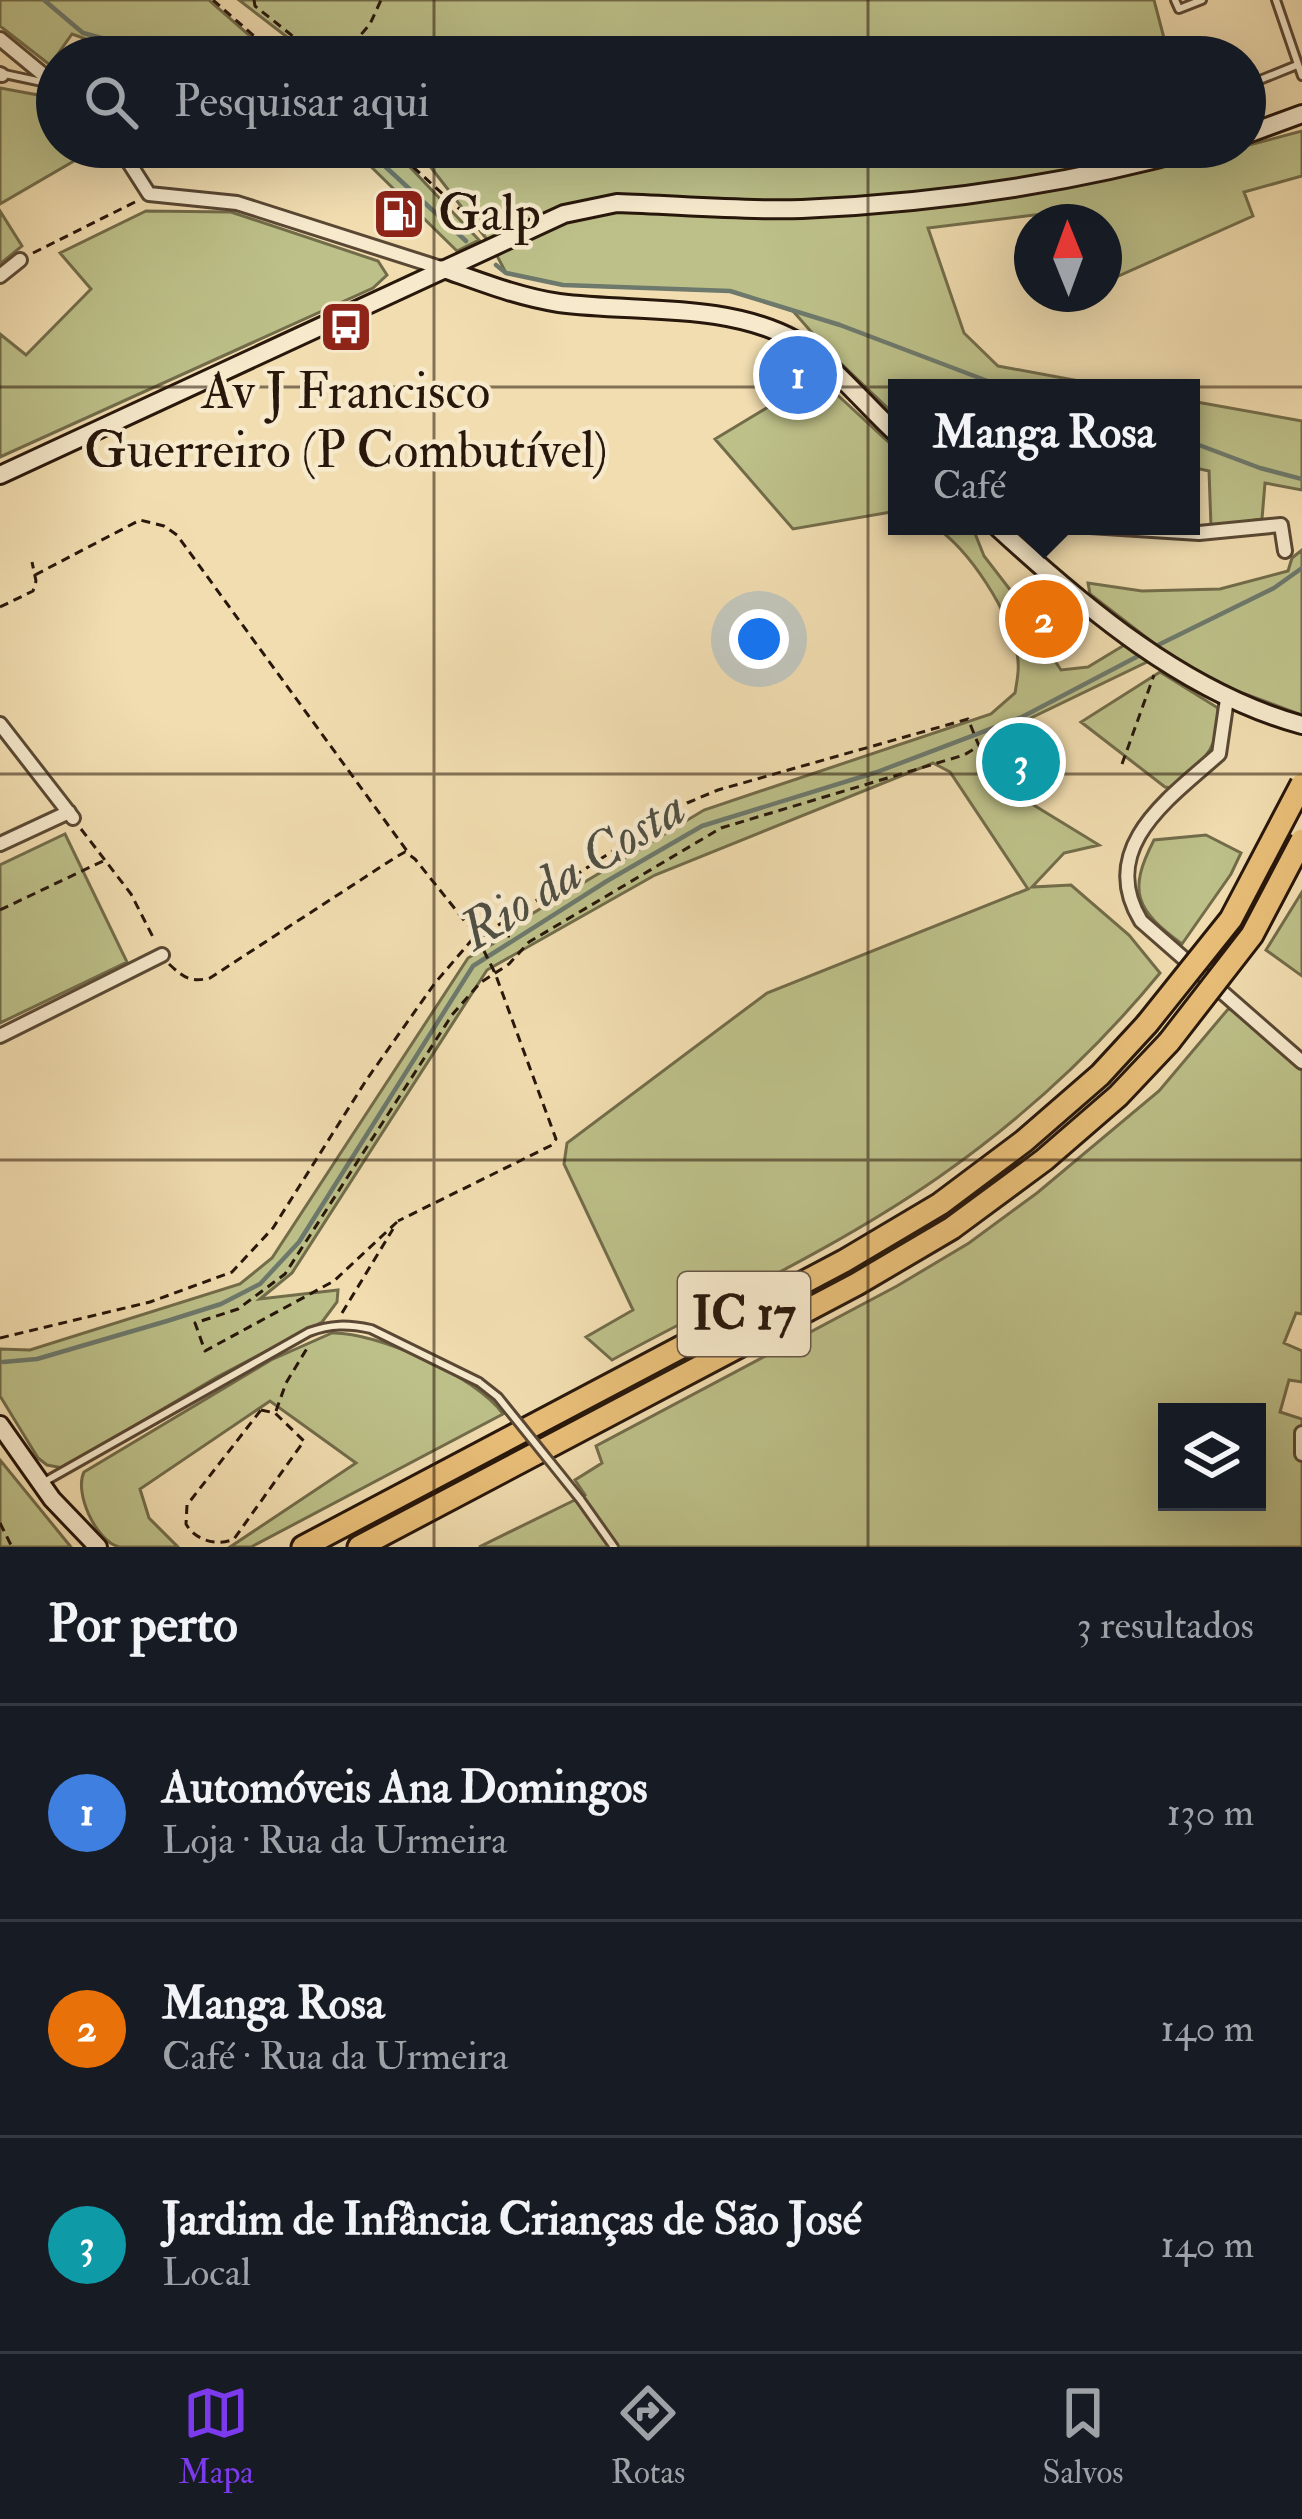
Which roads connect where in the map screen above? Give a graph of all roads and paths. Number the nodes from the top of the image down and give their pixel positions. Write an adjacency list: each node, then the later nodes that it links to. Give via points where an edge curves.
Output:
1 (213, 0): 7 (path)
2 (254, 0): 8 (path)
3 (381, 0): 9 (path)
4 (1175, 0): 5 (lane, via 1178,9)
5 (1202, 0)
6 (1276, 0): 11 (lane)
7 (254, 36)
8 (293, 36)
9 (360, 36)
10 (0, 39): 12 (street)
11 (1297, 64): 14 (lane); 15 (lane)
12 (36, 69)
13 (1, 74): 16 (lane)
14 (1302, 76)
15 (1266, 77)
16 (36, 82)
17 (1302, 114): 18 (main road)
18 (1266, 127)
19 (132, 168): 22 (street)
20 (414, 168): 23 (path)
21 (1127, 168): 23 (main road, via 1006,192 801,209 617,202)
22 (149, 194): 24 (path); 25 (street, via 237,202)
23 (497, 244): 25 (main road)
24 (20, 260): 26 (street)
25 (444, 269): 27 (main road, via 524,296 764,327 814,353); 28 (main road)
26 (0, 276)
27 (888, 425)
28 (0, 476)
29 (1200, 532): 31 (street, via 1281,526)
30 (1007, 535): 36 (main road, via 1135,640)
31 (1285, 551)
32 (32, 562): 33 (path)
33 (35, 575): 34 (path, via 33,591); 44 (path, via 140,520 177,535)
34 (0, 607)
35 (1154, 677): 39 (path)
36 (1227, 699): 38 (main road); 53 (street, via 1219,754 1157,807 1132,849 1131,905)
37 (0, 724): 41 (street)
38 (1302, 725)
39 (1122, 764)
40 (1302, 784): 66 (highway, IC 17, bridge, via 1231,919 1100,1075 1024,1141 844,1261)
41 (71, 815): 43 (street); 45 (path)
42 (1302, 841): 67 (highway, IC 17, bridge, via 1252,935 1169,1042 1103,1109 952,1228)
43 (0, 844)
44 (407, 852): 48 (path); 50 (path, via 210,978 184,978)
45 (105, 860): 46 (path); 50 (path)
46 (0, 910)
47 (493, 934): 48 (path); 49 (path); 51 (path, via 687,803 968,719 979,746 964,755 722,828 529,942)
48 (476, 935): 51 (path); 57 (path, via 367,1079 273,1228 232,1272 150,1302)
49 (510, 936)
50 (162, 955): 52 (street)
51 (494, 972): 54 (path, via 556,1139); 54 (path, via 452,1015 285,1274 238,1309 195,1323 205,1351 334,1281)
52 (0, 1036)
53 (1302, 1062)
54 (397, 1222): 55 (path)
55 (338, 1324): 56 (lane); 68 (lane, bridge, via 371,1329 498,1397)
56 (309, 1332): 58 (path); 62 (lane)
57 (0, 1338)
58 (275, 1413): 58 (path, via 304,1441 234,1539 197,1536 186,1524 187,1505 255,1414)
59 (0, 1425): 62 (main road)
60 (1302, 1433): 61 (street)
61 (1302, 1454)
62 (40, 1484): 65 (main road)
63 (0, 1523): 64 (path)
64 (12, 1547)
65 (98, 1547)
66 (302, 1547)
67 (359, 1547)
68 (614, 1547)

